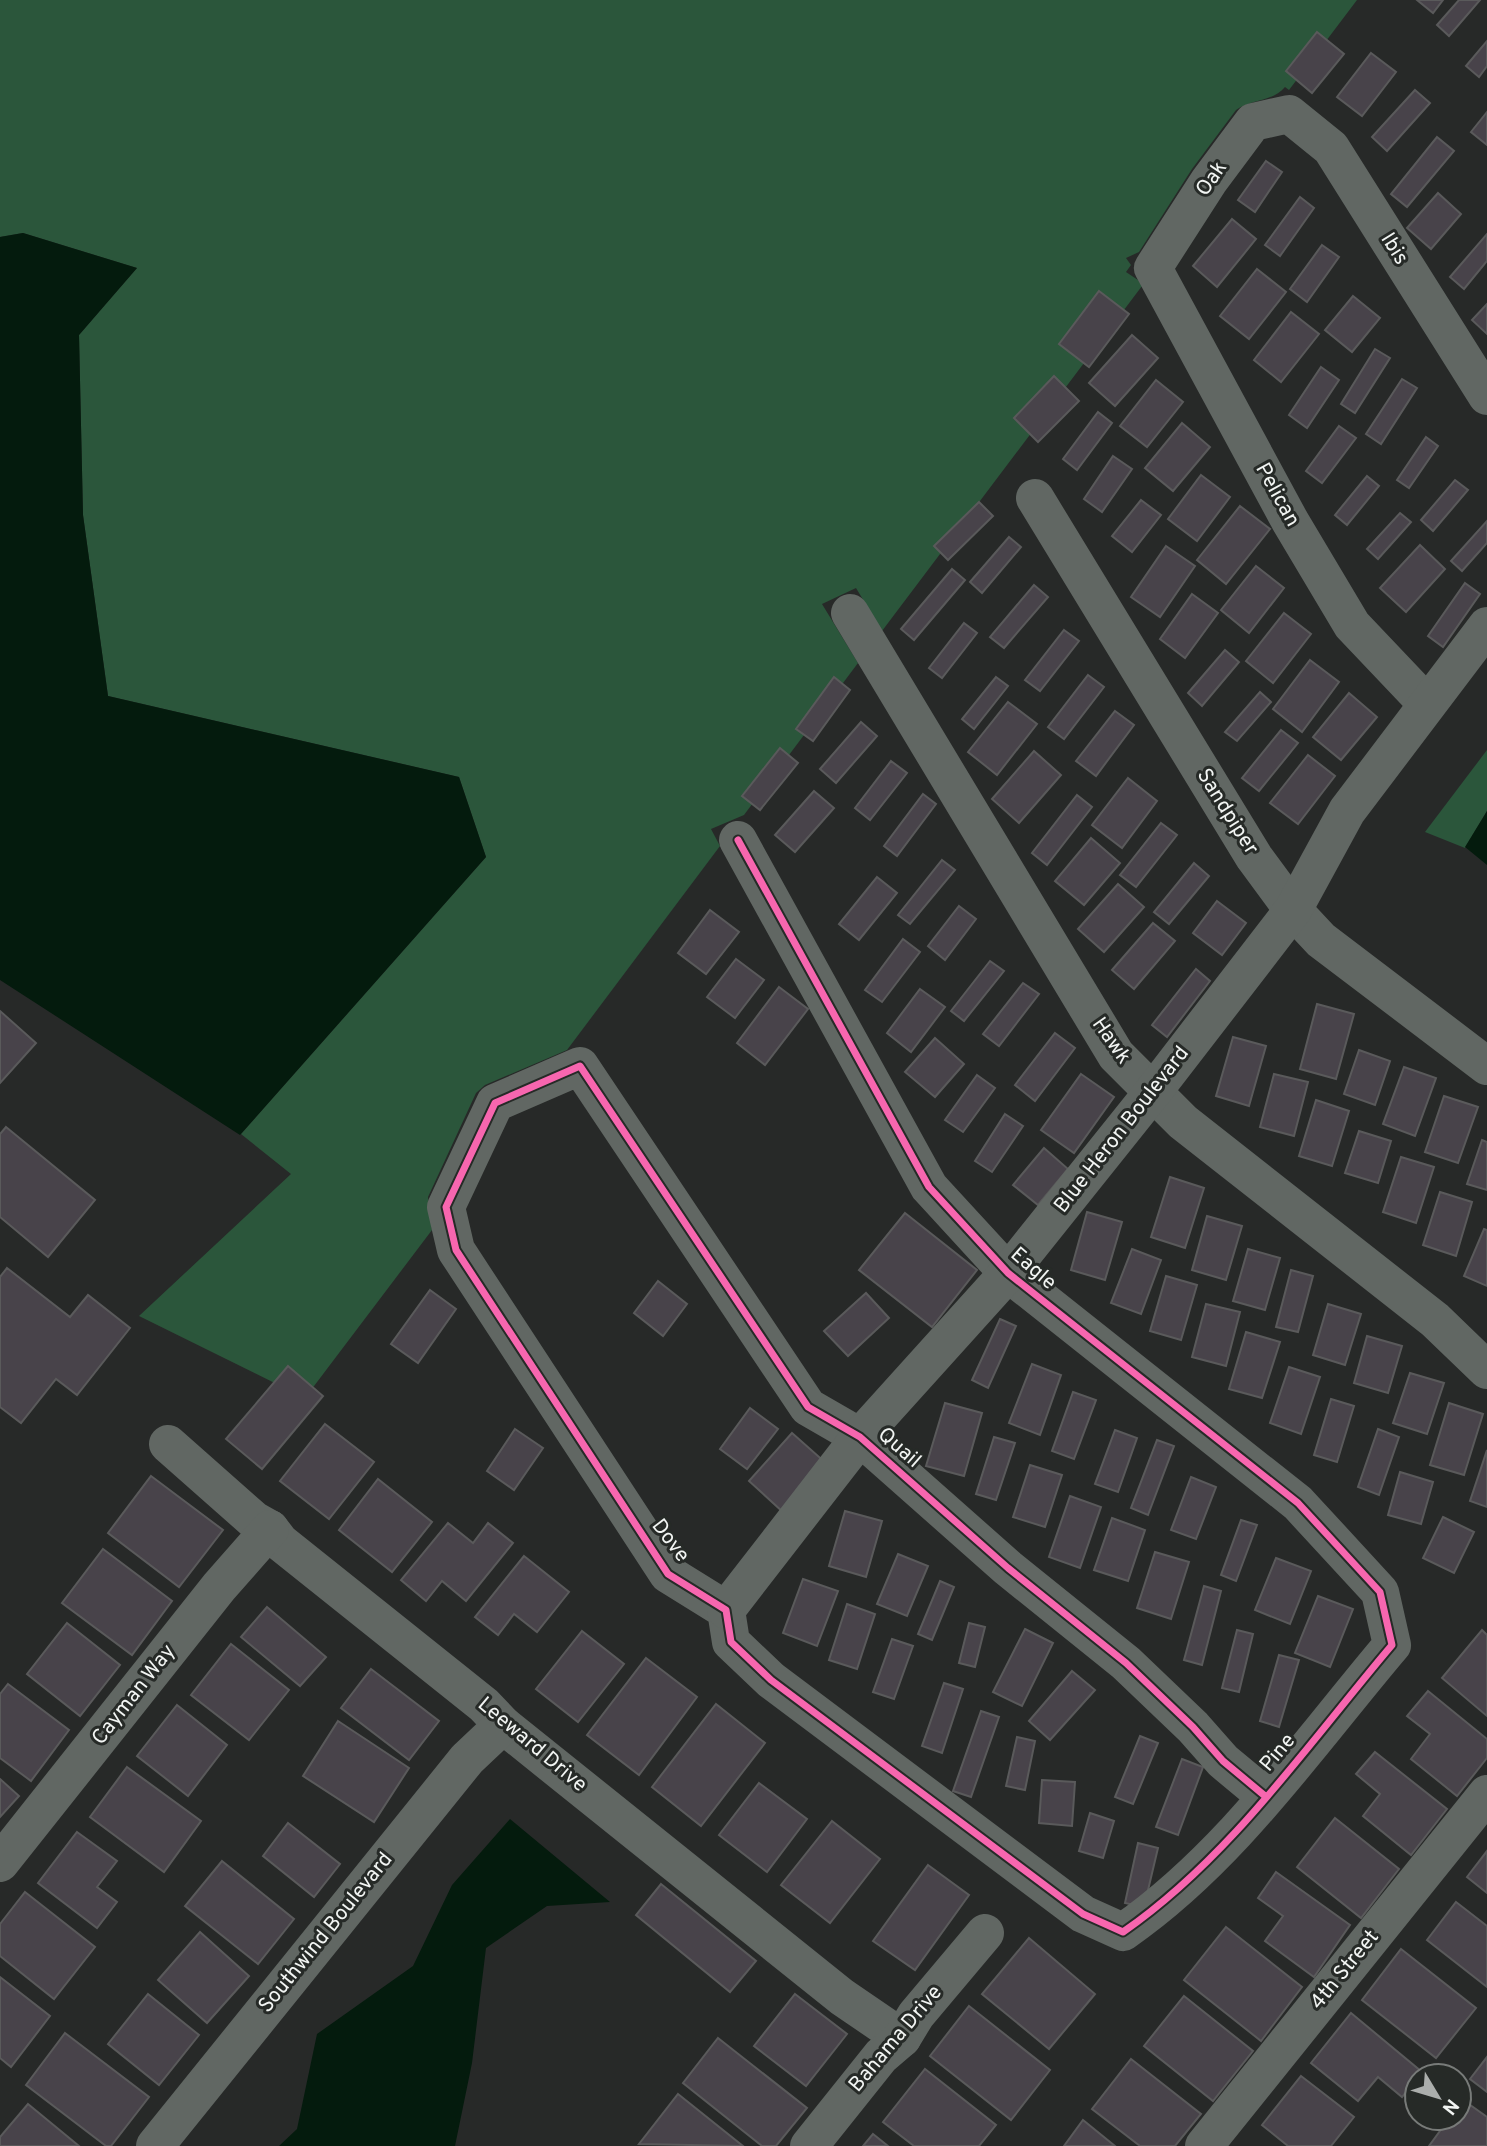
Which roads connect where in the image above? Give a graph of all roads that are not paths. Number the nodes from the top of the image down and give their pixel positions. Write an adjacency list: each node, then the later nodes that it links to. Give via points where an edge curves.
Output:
1 (1289, 114): 2 (street, Oak, via 1253,122); 3 (street, Ibis, via 1331,148)
2 (1153, 268): 7 (street, Pelican, via 1290,521 1352,625)
3 (1487, 396)
4 (1035, 498): 9 (street, Sandpiper, via 1254,856)
5 (850, 613): 12 (street, Hawk, via 1116,1055)
6 (1487, 626): 7 (street, Blue Heron Boulevard)
7 (1427, 704): 9 (street, Blue Heron Boulevard, via 1347,811)
8 (738, 840): 13 (street, Eagle, via 929,1187)
9 (1293, 910): 11 (street, Sandpiper, via 1321,940); 12 (street, Blue Heron Boulevard)
10 (580, 1066): 15 (street, Quail, via 808,1407); 18 (street, Dove, via 495,1103 446,1207 456,1250 668,1574)
11 (1487, 1066)
12 (1153, 1093): 13 (street, Blue Heron Boulevard); 14 (street, Hawk, via 1183,1122 1435,1320)
13 (1008, 1273): 15 (street, Blue Heron Boulevard); 19 (street, Eagle, via 1298,1503 1380,1591)
14 (1487, 1370)
15 (860, 1437): 18 (street, Blue Heron Boulevard); 22 (street, Quail, via 1008,1568 1126,1663 1223,1761)
16 (168, 1444): 17 (street, Leeward Drive)
17 (270, 1529): 20 (street, Leeward Drive, via 280,1542); 23 (street, Cayman Way)
18 (726, 1610): 22 (street, Pine, via 731,1642 771,1680 1083,1914 1123,1932 1186,1884)
19 (1392, 1645): 22 (street, Pine)
20 (503, 1725): 25 (street, Leeward Drive, via 842,1997); 26 (street, Southwind Boulevard, via 467,1759)
21 (1487, 1794): 28 (street, 4th Street)
22 (1265, 1796)
23 (0, 1863)
24 (985, 1933): 25 (street, Bahama Drive)
25 (902, 2038): 27 (street, Bahama Drive, via 881,2056)
26 (155, 2146)
27 (809, 2146)
28 (1204, 2146)

